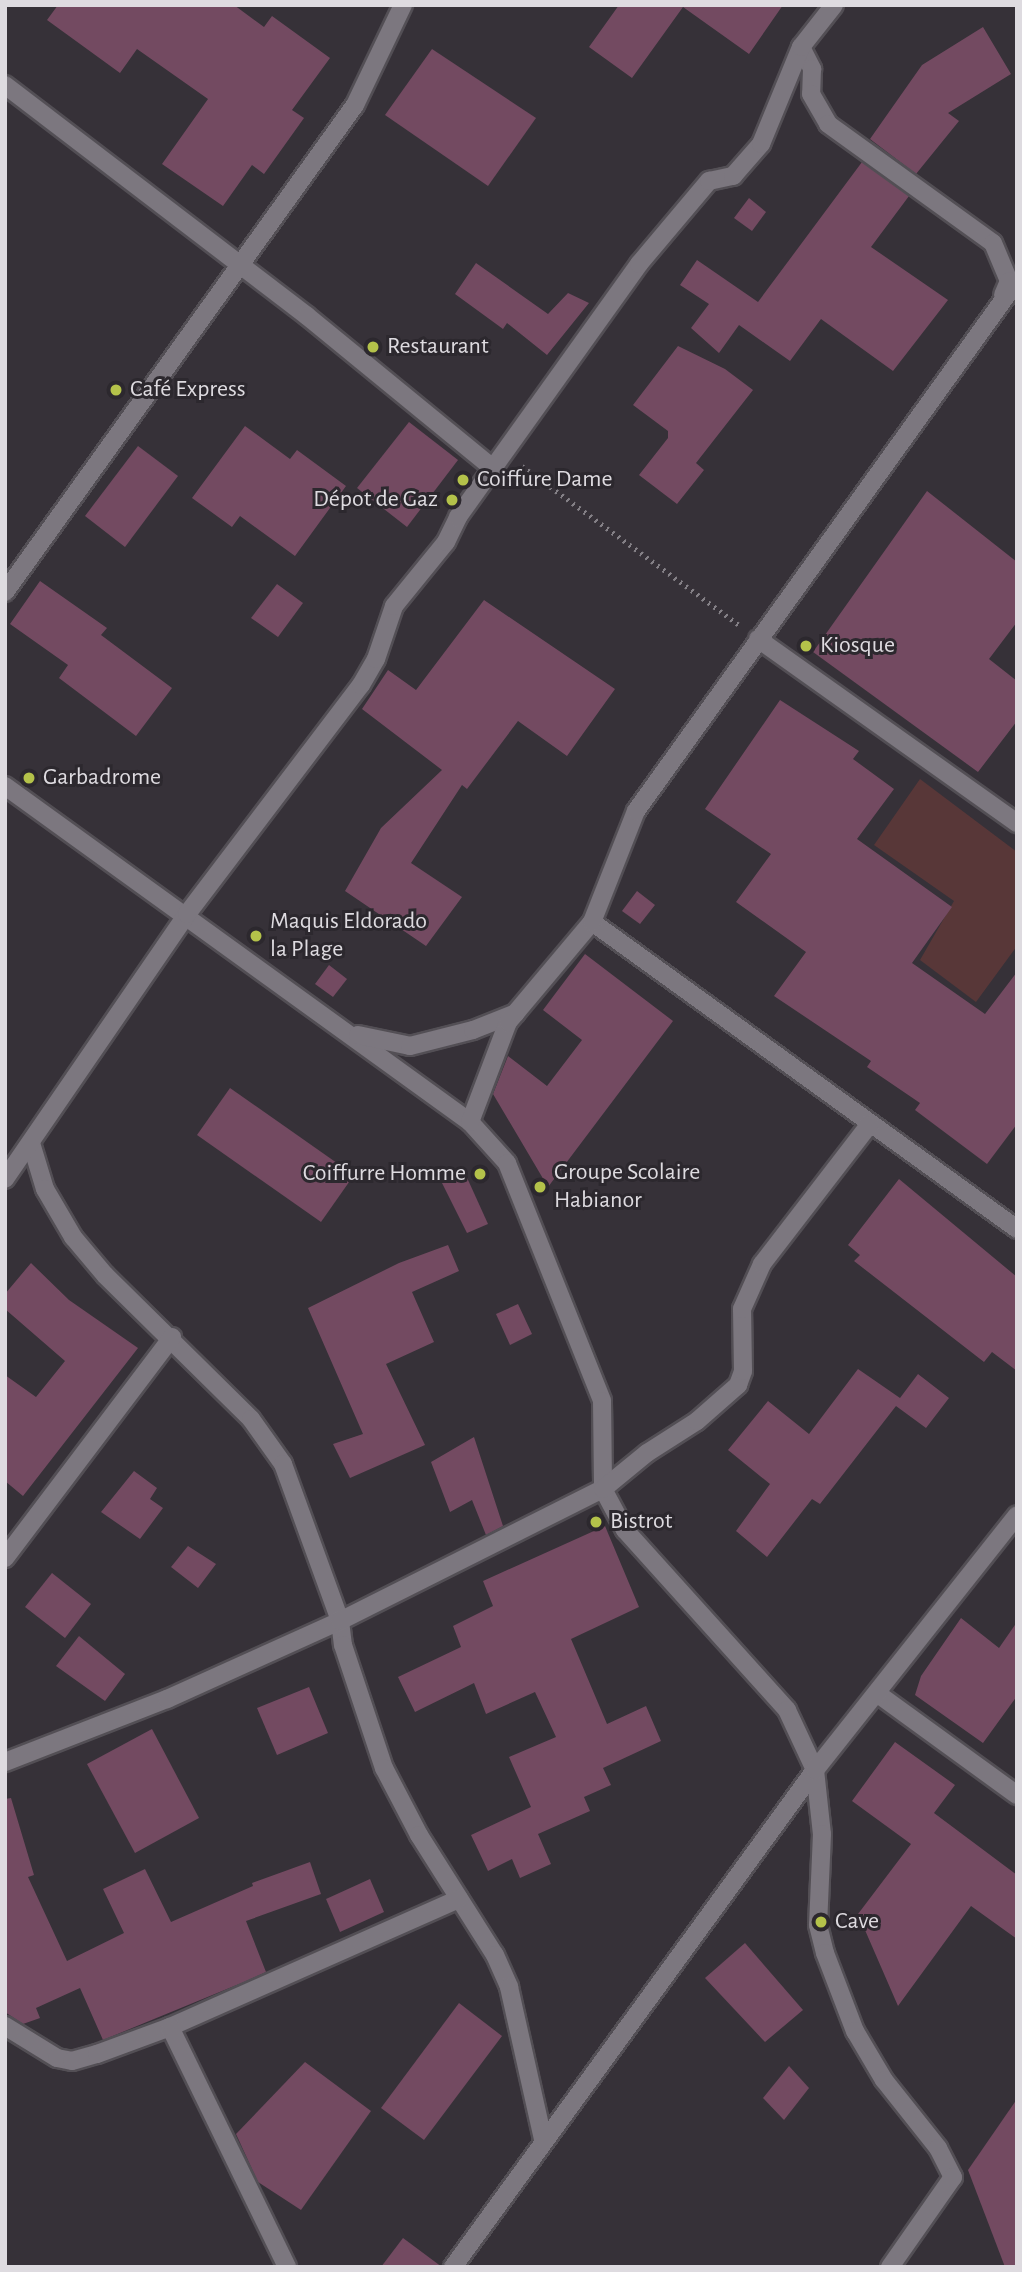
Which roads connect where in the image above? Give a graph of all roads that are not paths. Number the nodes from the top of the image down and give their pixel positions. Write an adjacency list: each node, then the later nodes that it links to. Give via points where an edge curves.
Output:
1 (403, 5): 5 (street, via 355,105)
2 (834, 5): 3 (street)
3 (801, 47): 7 (street, via 812,69 811,94 828,124 993,243 1009,281); 8 (street, via 761,144 733,176 709,181 639,264)
4 (5, 85): 5 (street)
5 (242, 265): 8 (street); 9 (street)
6 (1017, 281): 7 (street)
7 (999, 305): 10 (street)
8 (494, 469): 13 (street, via 446,542 394,606 376,659 360,685)
9 (5, 592)
10 (758, 639): 12 (street); 14 (street, via 725,693 636,811)
11 (5, 786): 13 (street)
12 (1017, 823)
13 (187, 914): 16 (street); 19 (street)
14 (592, 922): 15 (street); 18 (street)
15 (516, 1013): 16 (street, via 410,1046); 17 (street, via 493,1054)
16 (351, 1034): 17 (street)
17 (470, 1122): 23 (street, via 507,1163 602,1401)
18 (869, 1125): 21 (street); 23 (street, via 762,1264 750,1287 742,1309 743,1371 738,1385)
19 (31, 1143): 20 (street); 22 (street, via 45,1188 73,1237 105,1275)
20 (5, 1180)
21 (1017, 1229)
22 (172, 1337): 25 (street); 26 (street, via 251,1419 284,1464)
23 (603, 1489): 26 (street); 29 (street, via 625,1530 787,1710)
24 (1017, 1515): 27 (street)
25 (5, 1558)
26 (340, 1621): 28 (street, via 167,1699); 31 (street, via 384,1768)
27 (878, 1693): 29 (street); 30 (street)
28 (5, 1762)
29 (815, 1770): 34 (street, via 722,1903); 37 (street, via 822,1834 818,1925 825,1953 855,2031 953,2177)
30 (1017, 1795)
31 (459, 1899): 33 (street); 34 (street, via 495,1955 509,1987)
32 (5, 2026): 33 (street, via 57,2058 72,2061)
33 (170, 2027): 35 (street)
34 (543, 2139): 36 (street)
35 (287, 2267)
36 (453, 2267)
37 (890, 2267)

